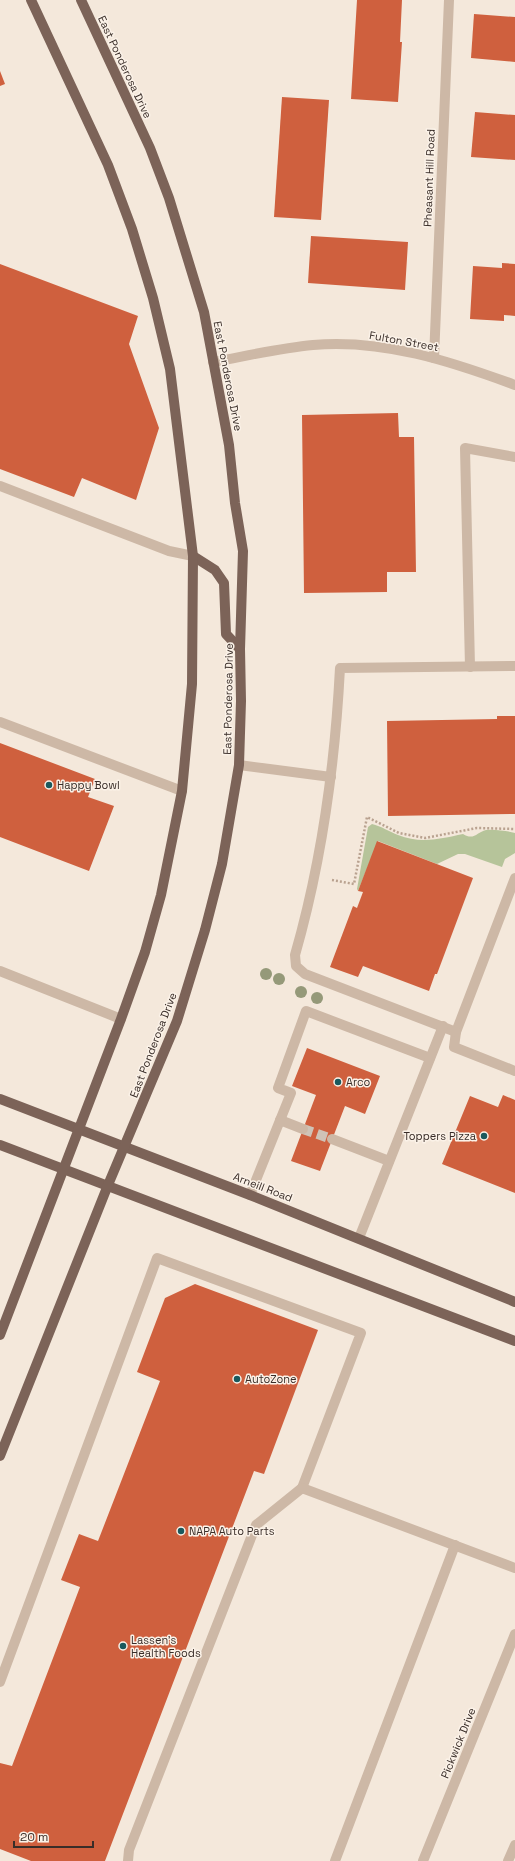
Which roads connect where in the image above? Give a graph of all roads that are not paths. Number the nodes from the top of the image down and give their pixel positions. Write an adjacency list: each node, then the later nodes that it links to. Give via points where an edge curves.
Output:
1 (31, 0): 9 (main road, via 108,165 132,229 153,298 170,370)
2 (81, 0): 5 (main road, East Ponderosa Drive, via 150,148 169,198 204,312)
3 (449, 0): 4 (street, Pheasant Hill Road)
4 (434, 358): 5 (street, Fulton Street, via 374,346 341,344 312,346); 6 (street, Fulton Street)
5 (213, 362): 10 (main road, East Ponderosa Drive, via 229,445 243,551)
6 (515, 385)
7 (515, 457): 12 (street, via 465,448)
8 (0, 486): 9 (street, via 169,551)
9 (193, 556): 10 (main road, via 215,570 224,583 226,634); 16 (main road, via 192,684)
10 (240, 649): 14 (main road, East Ponderosa Drive, via 242,702)
11 (515, 666): 12 (street)
12 (470, 667): 15 (street, via 340,668)
13 (0, 722): 16 (street)
14 (238, 765): 15 (street); 30 (main road, East Ponderosa Drive, via 222,864 205,930 177,1021)
15 (331, 777): 20 (street, via 314,878 295,955 296,966 305,974)
16 (182, 791): 19 (main road, via 162,895)
17 (515, 878): 21 (street)
18 (0, 971): 19 (street)
19 (121, 1019): 26 (main road)
20 (443, 1026): 21 (street); 22 (street)
21 (456, 1032): 23 (street, via 454,1047)
22 (430, 1058): 25 (street, via 306,1011 278,1088 291,1093); 31 (street)
23 (515, 1071)
24 (0, 1098): 26 (main road, Arneill Road)
25 (280, 1120): 27 (street); 34 (street)
26 (79, 1128): 30 (main road, Arneill Road); 32 (main road)
27 (303, 1128)
28 (332, 1139): 31 (street)
29 (0, 1145): 32 (main road)
30 (125, 1147): 33 (main road, East Ponderosa Drive); 34 (main road, Arneill Road)
31 (389, 1161): 35 (street)
32 (63, 1168): 33 (main road); 37 (main road)
33 (108, 1185): 38 (main road); 39 (main road, East Ponderosa Drive)
34 (250, 1194): 35 (main road, Arneill Road)
35 (359, 1238): 36 (main road, Arneill Road)
36 (515, 1302)
37 (0, 1335)
38 (515, 1341)
39 (0, 1456)
40 (302, 1488): 41 (street); 44 (street, via 361,1333 157,1258); 46 (street, via 256,1525 129,1850)
41 (455, 1545): 42 (street); 47 (street)
42 (515, 1568)
43 (515, 1634): 48 (street, Pickwick Drive)
44 (0, 1682)
45 (515, 1845): 49 (street)
46 (128, 1861)
47 (335, 1861)
48 (423, 1861)
49 (508, 1861)

